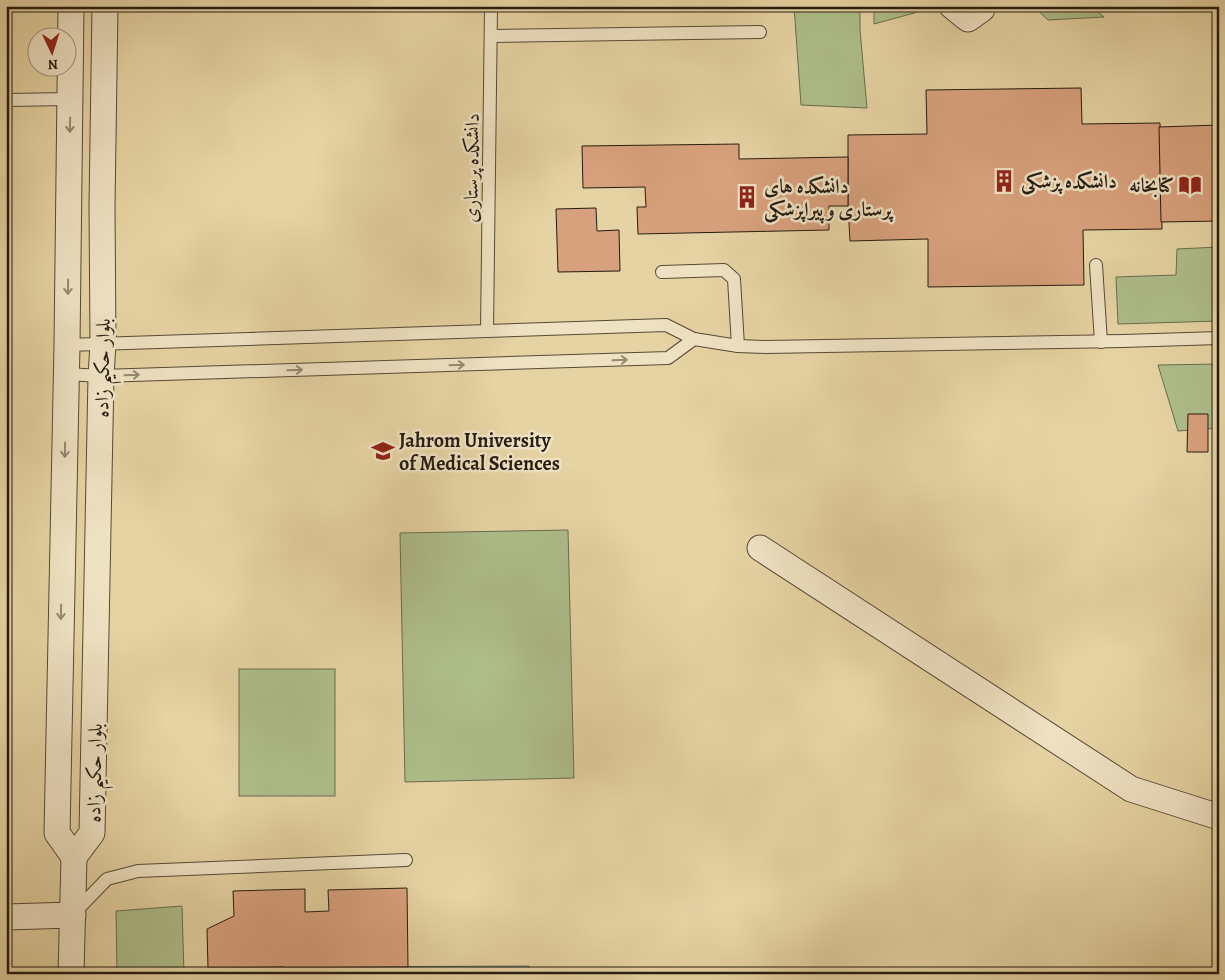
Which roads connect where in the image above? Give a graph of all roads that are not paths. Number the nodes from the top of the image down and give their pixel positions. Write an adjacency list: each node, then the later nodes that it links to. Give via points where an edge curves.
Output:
1 (72, 6): 8 (street, بلوار حکیم زاده)
2 (105, 6): 16 (street, بلوار حکیم زاده)
3 (491, 6): 7 (lane, دانشکده پرستاری)
4 (952, 6): 5 (street, via 968,19)
5 (982, 6)
6 (760, 32): 7 (lane)
7 (491, 36): 12 (lane, دانشکده پرستاری)
8 (70, 99): 9 (lane); 17 (street, بلوار حکیم زاده, one-way to 17)
9 (6, 100)
10 (1096, 265): 15 (lane)
11 (662, 272): 18 (lane, via 724,270 734,279)
12 (488, 331): 14 (lane, via 666,325); 16 (lane)
13 (1219, 338): 15 (lane)
14 (694, 340): 18 (lane); 20 (lane, one-way to 14, via 668,358)
15 (1101, 342): 18 (lane)
16 (104, 344): 17 (lane); 20 (street, بلوار حکیم زاده)
17 (67, 345): 19 (street, بلوار حکیم زاده)
18 (738, 346)
19 (66, 374): 20 (lane); 23 (street, بلوار حکیم زاده, one-way to 23, via 57,833)
20 (101, 376): 23 (street, بلوار حکیم زاده, via 92,833)
21 (760, 548): 22 (street, via 1131,789)
22 (1219, 817)
23 (74, 857): 25 (street)
24 (406, 860): 25 (lane, via 138,871 107,879)
25 (72, 915): 26 (street); 27 (street)
26 (6, 917)
27 (71, 974)

